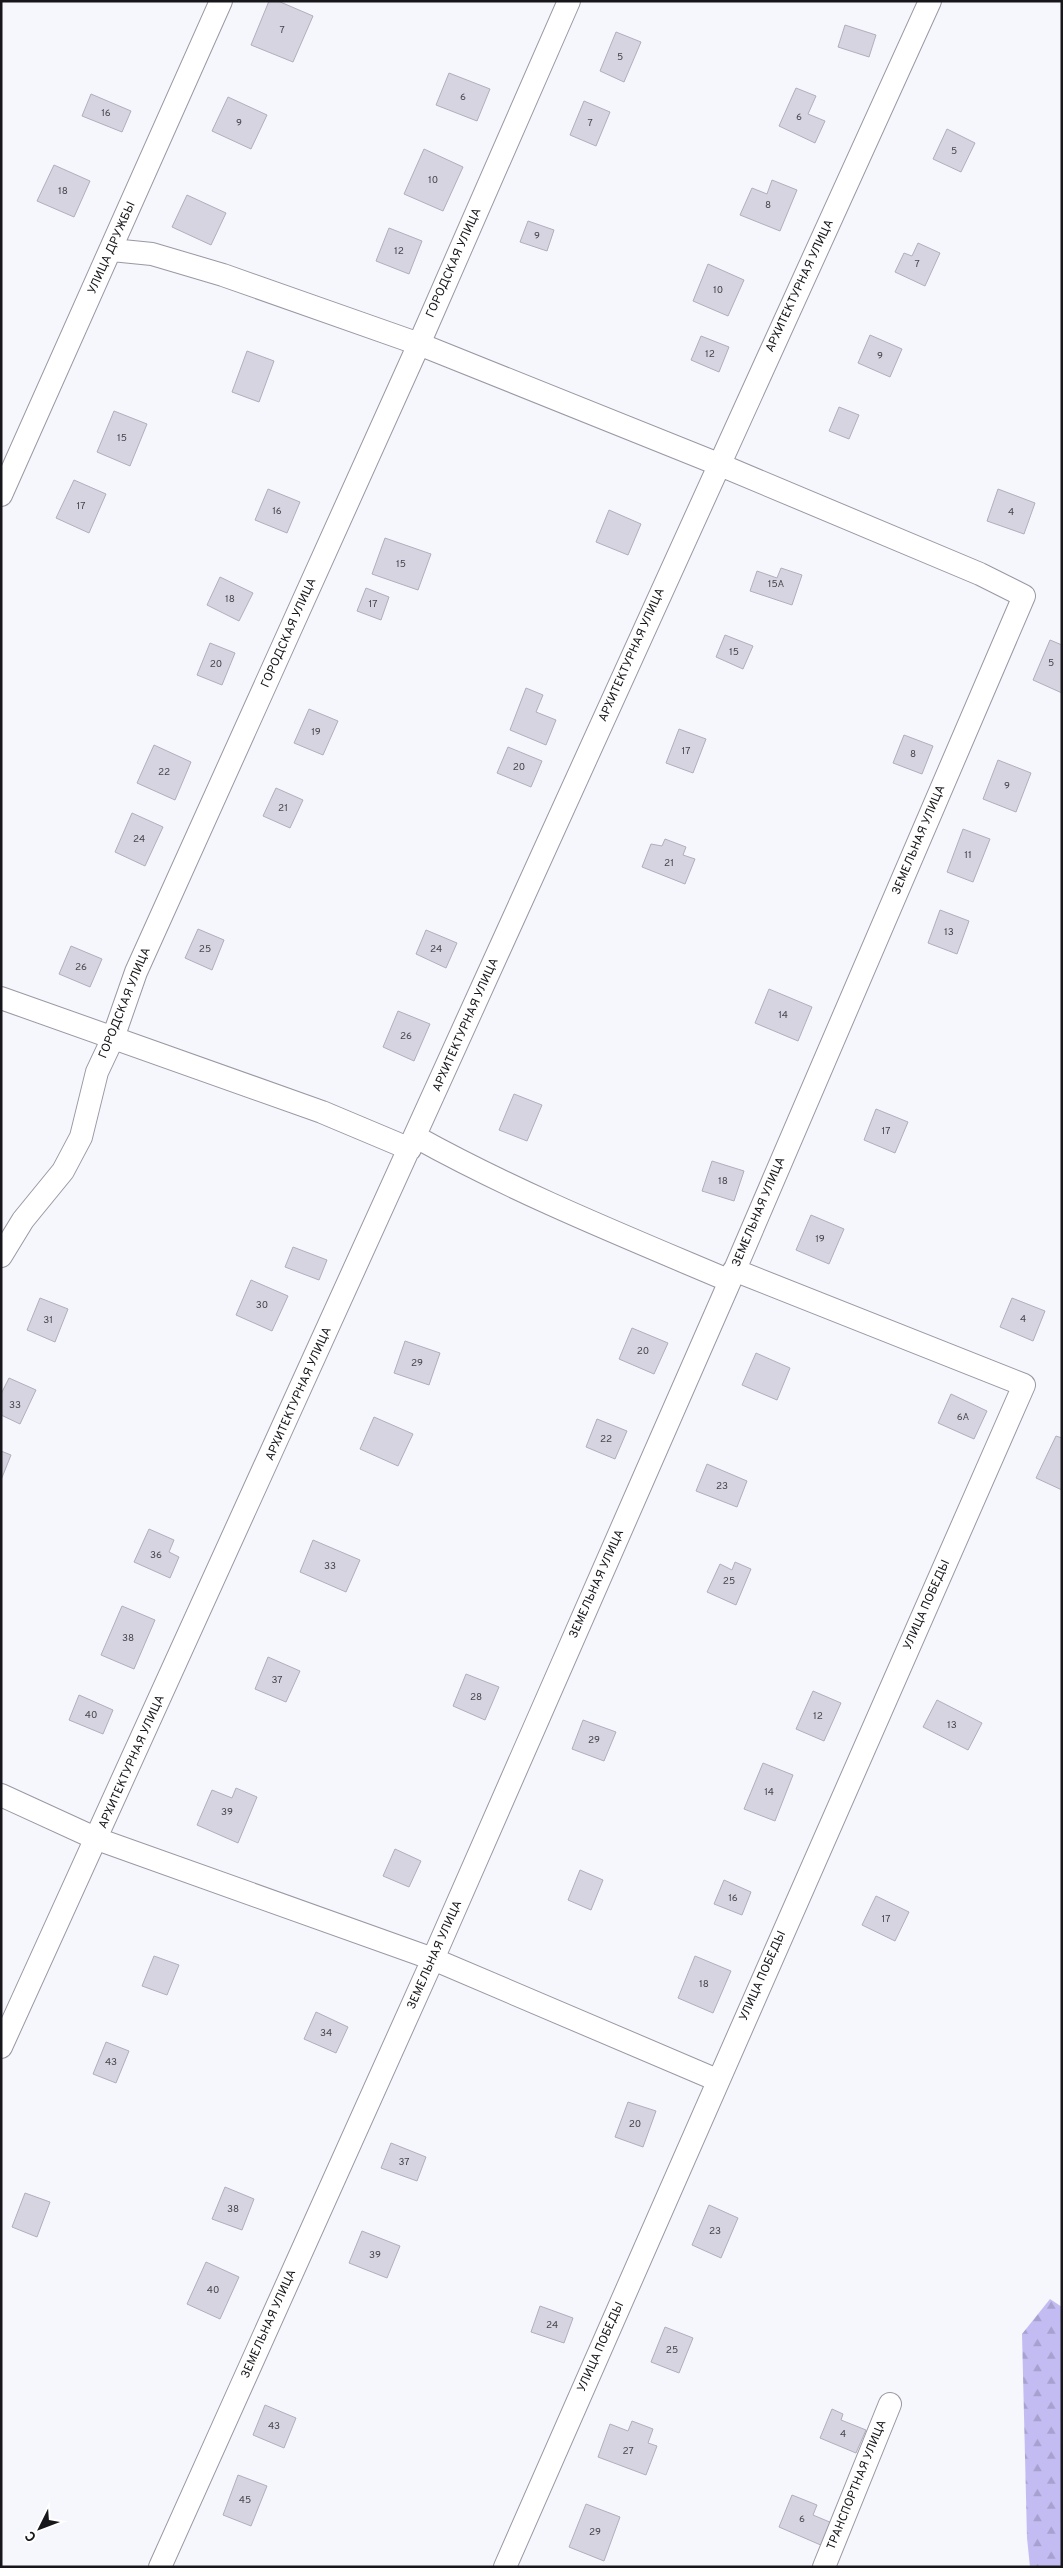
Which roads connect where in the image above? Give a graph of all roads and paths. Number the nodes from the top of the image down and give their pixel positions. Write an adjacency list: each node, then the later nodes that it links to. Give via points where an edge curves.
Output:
1 (221, 1): 4 (street, УЛИЦА ДРУЖБЫ)
2 (569, 1): 5 (street, ГОРОДСКАЯ УЛИЦА)
3 (930, 1): 6 (street, АРХИТЕКТУРНАЯ УЛИЦА)
4 (112, 250): 5 (street, via 152,254 223,274); 7 (street, УЛИЦА ДРУЖБЫ)
5 (419, 344): 6 (street); 9 (street, ГОРОДСКАЯ УЛИЦА, via 136,972)
6 (718, 464): 10 (street, АРХИТЕКТУРНАЯ УЛИЦА); 12 (street, ЗЕМЕЛЬНАЯ УЛИЦА, via 980,574 1024,596)
7 (1, 494)
8 (1, 998): 9 (street)
9 (113, 1038): 10 (street); 11 (street, ГОРОДСКАЯ УЛИЦА, via 97,1072 81,1137 62,1171 23,1220)
10 (413, 1143): 12 (street, via 536,1198); 14 (street, АРХИТЕКТУРНАЯ УЛИЦА)
11 (1, 1256)
12 (732, 1275): 15 (street, ЗЕМЕЛЬНАЯ УЛИЦА); 17 (street, УЛИЦА ПОБЕДЫ, via 1024,1385)
13 (1, 1795): 14 (street)
14 (98, 1838): 15 (street); 16 (street, АРХИТЕКТУРНАЯ УЛИЦА)
15 (433, 1959): 17 (street); 19 (street, ЗЕМЕЛЬНАЯ УЛИЦА)
16 (1, 2048)
17 (717, 2080): 20 (street, УЛИЦА ПОБЕДЫ)
18 (890, 2404): 21 (street, ТРАНСПОРТНАЯ УЛИЦА)
19 (160, 2567)
20 (505, 2567)
21 (824, 2567)

